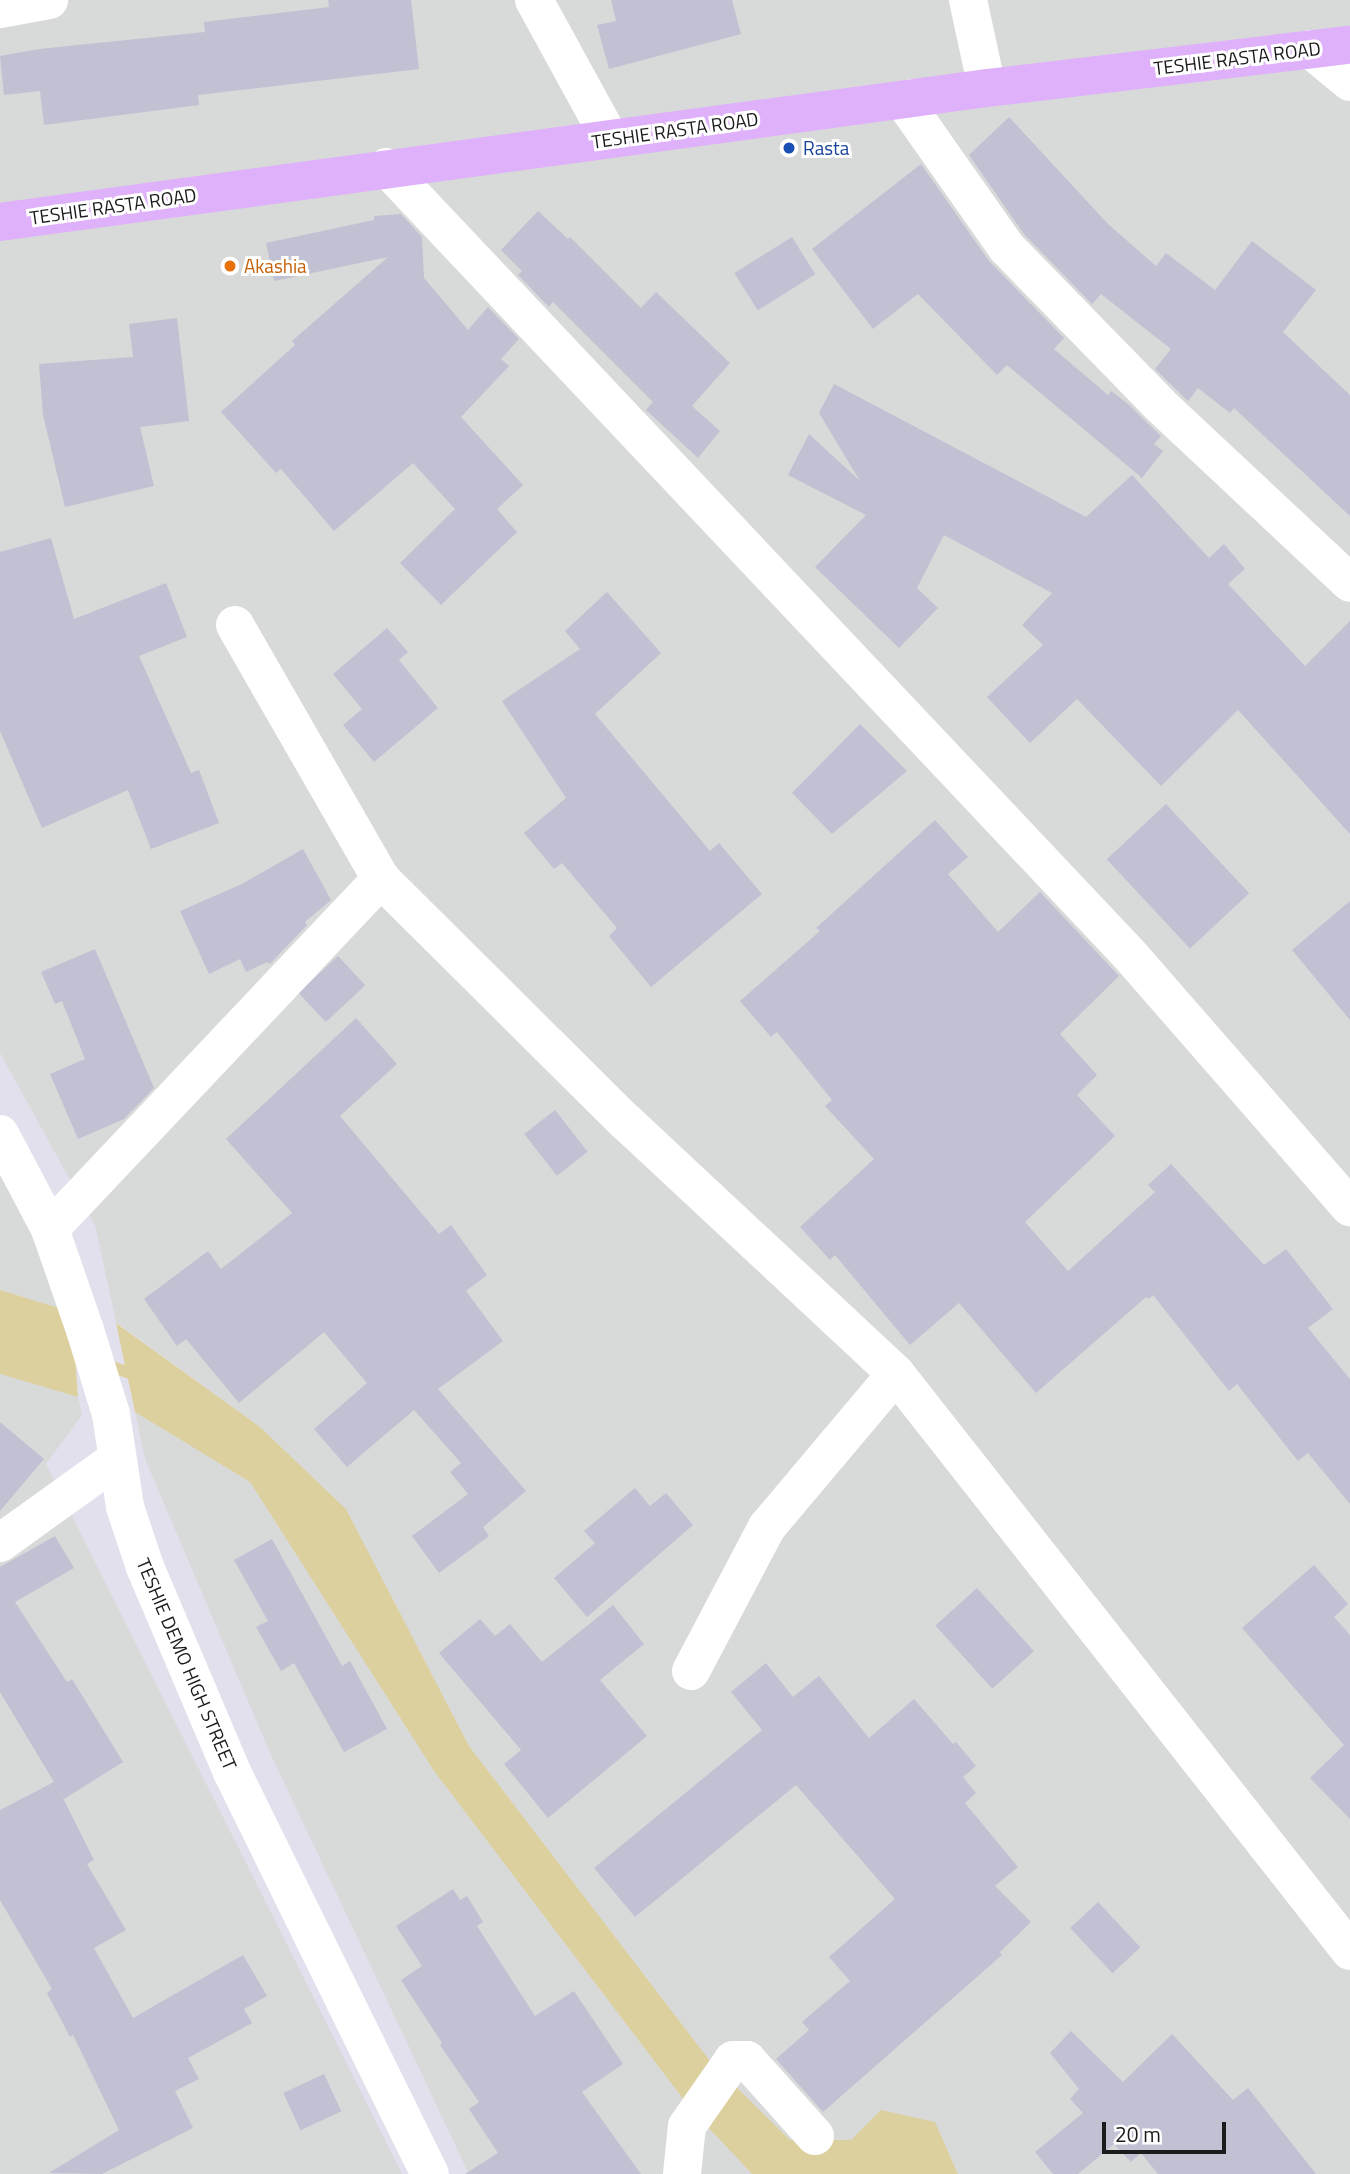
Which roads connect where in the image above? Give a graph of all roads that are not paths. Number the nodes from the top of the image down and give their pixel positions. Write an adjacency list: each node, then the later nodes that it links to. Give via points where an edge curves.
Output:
1 (49, 0): 4 (street)
2 (534, 0): 10 (street)
3 (968, 0): 8 (street)
4 (0, 9)
5 (1350, 45): 6 (main road, TESHIE RASTA ROAD)
6 (1310, 49): 7 (street); 8 (main road, TESHIE RASTA ROAD)
7 (1350, 82)
8 (987, 88): 9 (main road, TESHIE RASTA ROAD)
9 (912, 97): 10 (main road, TESHIE RASTA ROAD); 13 (street, via 905,103 1007,248 1160,405)
10 (610, 139): 11 (main road, TESHIE RASTA ROAD)
11 (387, 167): 12 (main road, TESHIE RASTA ROAD); 17 (street, via 1129,954)
12 (0, 222)
13 (1350, 583)
14 (234, 625): 15 (street)
15 (381, 879): 18 (street); 19 (street, via 625,1121)
16 (0, 1134): 18 (street, TESHIE DEMO HIGH STREET)
17 (1350, 1207)
18 (50, 1229): 20 (street, TESHIE DEMO HIGH STREET, via 111,1414)
19 (895, 1374): 22 (street, via 767,1527); 23 (street)
20 (117, 1459): 21 (street); 25 (street, TESHIE DEMO HIGH STREET, via 125,1507 145,1567 232,1772)
21 (0, 1543)
22 (691, 1671)
23 (1350, 1951)
24 (815, 2136): 26 (street, via 747,2060 733,2060 687,2126)
25 (430, 2174)
26 (682, 2174)

